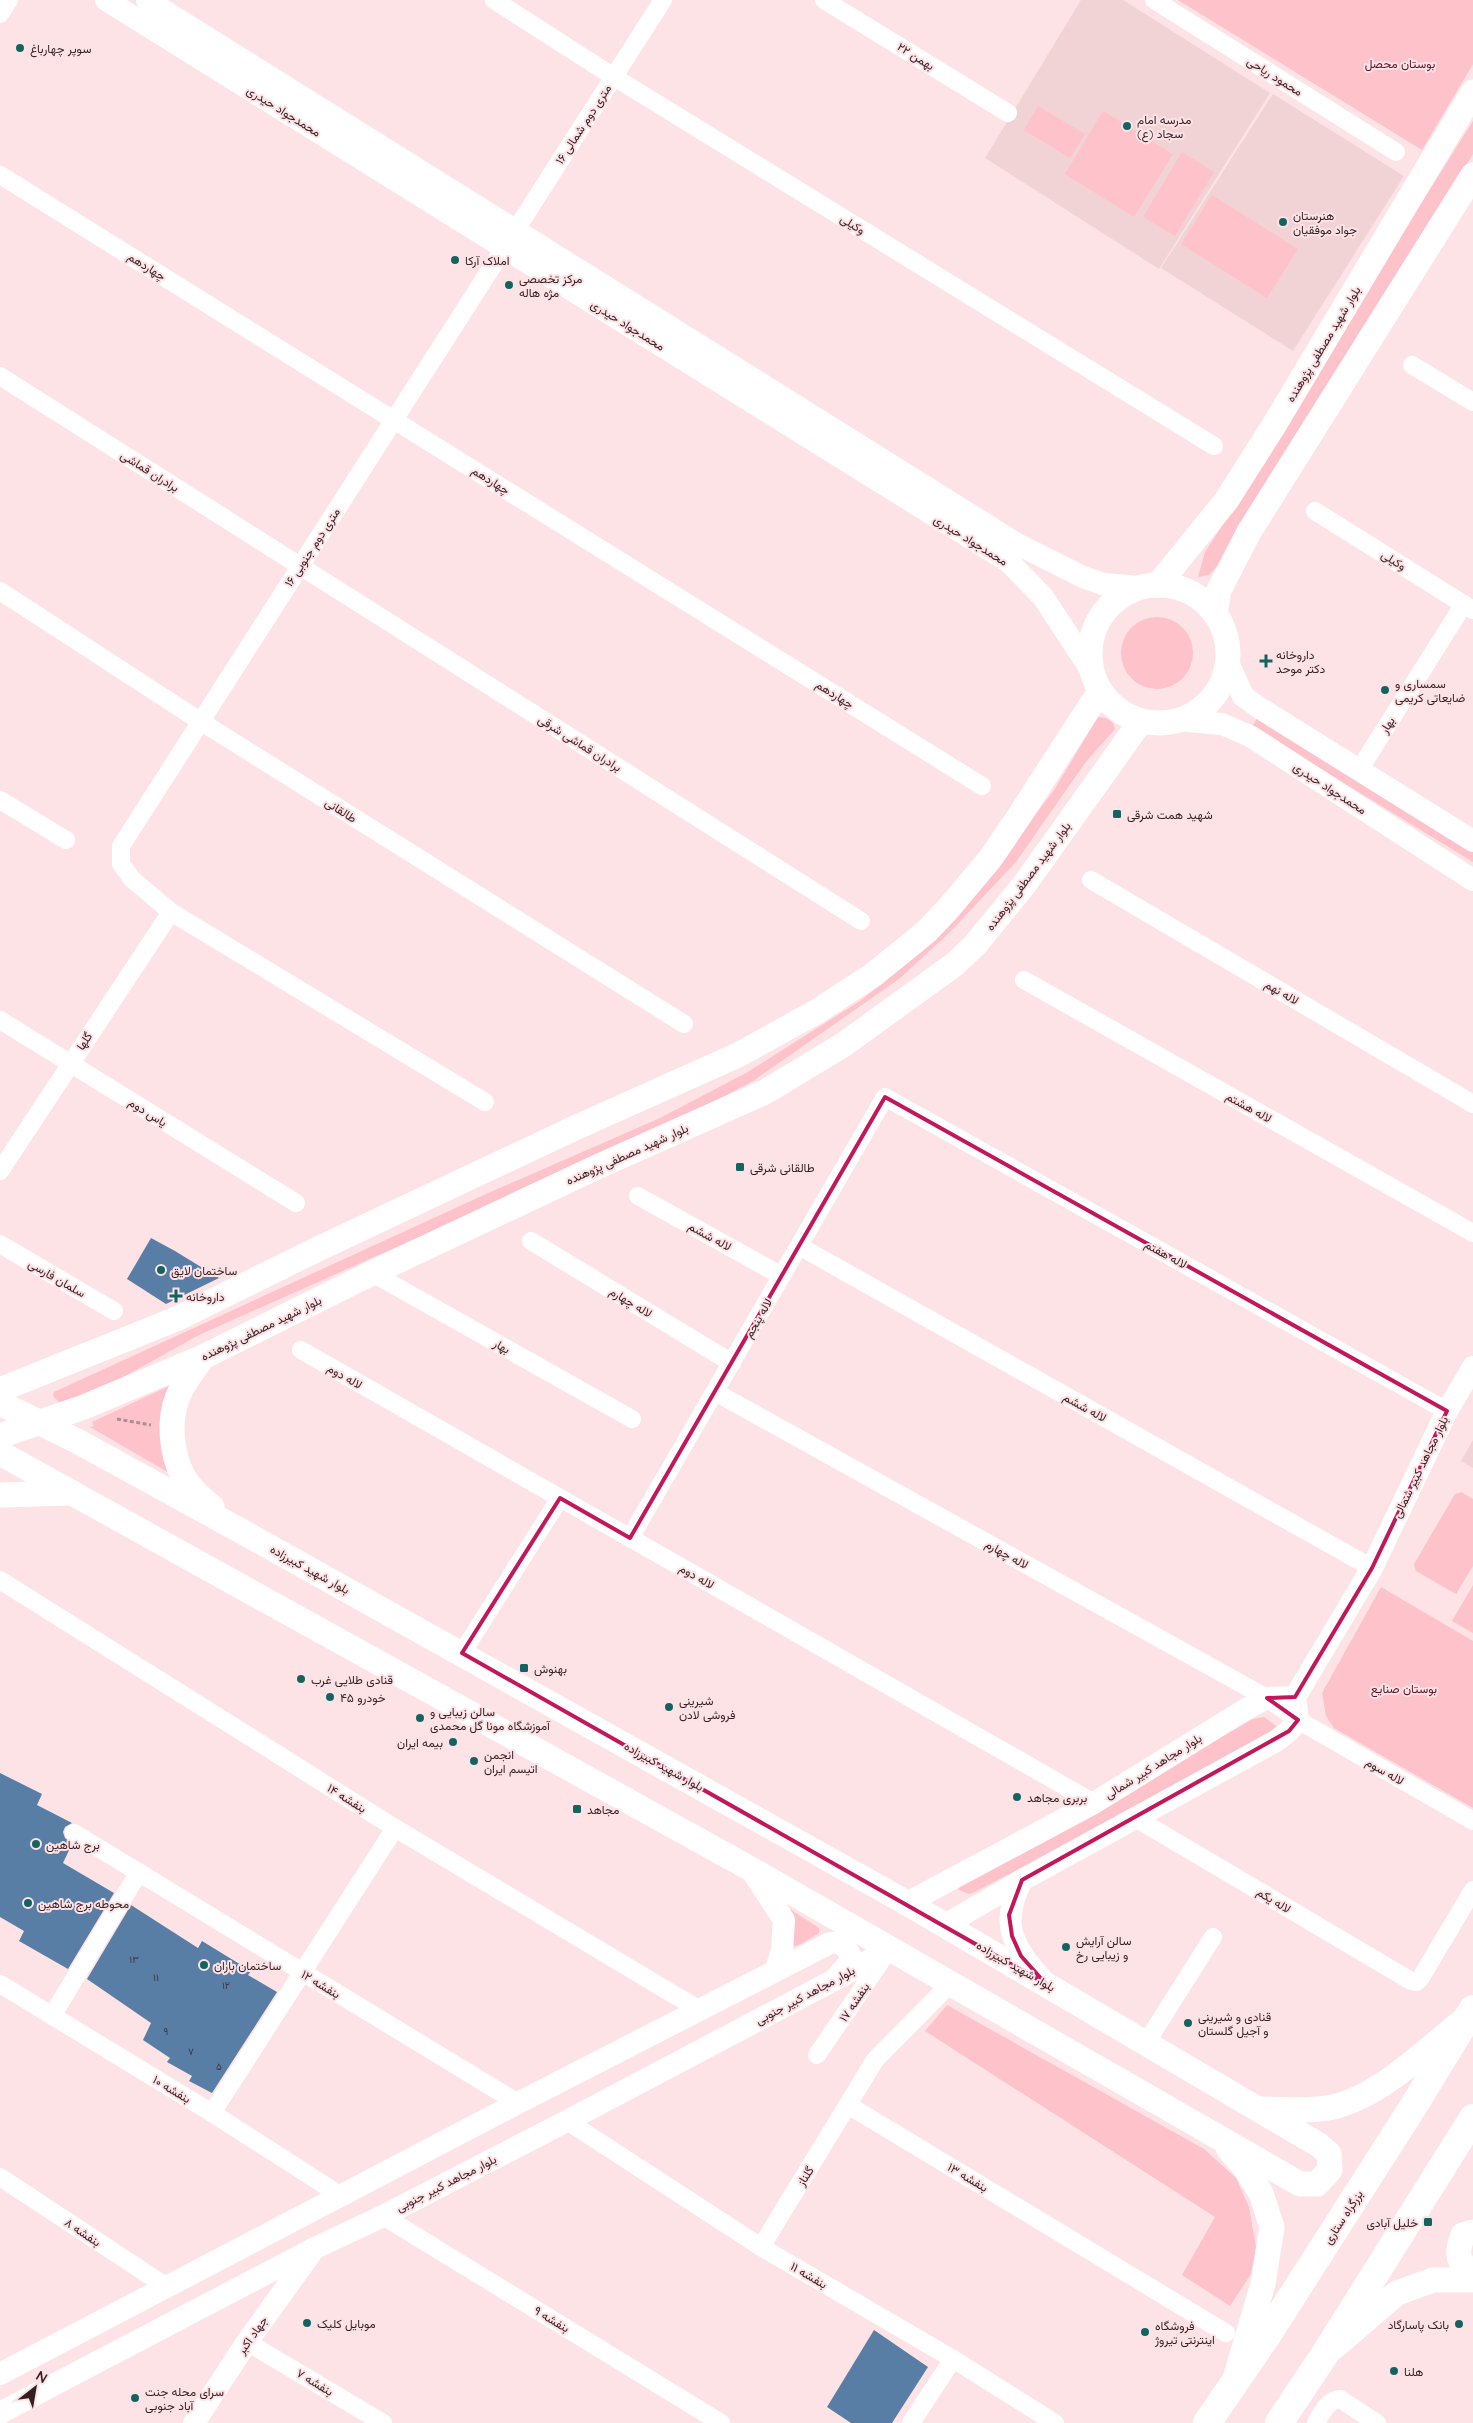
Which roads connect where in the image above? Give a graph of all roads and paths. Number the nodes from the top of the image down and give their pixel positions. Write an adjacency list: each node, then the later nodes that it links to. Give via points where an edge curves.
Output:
1 (10, 0): 8 (street)
2 (106, 0): 15 (street, محمدجواد حیدری)
3 (147, 0): 15 (street, محمدجواد حیدری)
4 (494, 0): 9 (street, وکیلی)
5 (663, 0): 9 (street, ۱۶ متری دوم شمالی)
6 (824, 0): 11 (street, ۲۲ بهمن)
7 (1154, 0): 12 (street, محمود ریاحی)
8 (0, 14)
9 (614, 76): 15 (street, ۱۶ متری دوم شمالی); 20 (street, وکیلی)
10 (1473, 92): 23 (main road, بلوار شهید مصطفی پژوهنده, via 1274,428 1226,501)
11 (1008, 113)
12 (1396, 152)
13 (0, 175): 19 (street, چهاردهم)
14 (1473, 175): 26 (main road, via 1249,532 1220,590)
15 (509, 239): 19 (street, ۱۶ متری دوم جنوبی); 23 (street, محمدجواد حیدری, via 1016,544 1103,584); 28 (street, محمدجواد حیدری, via 1009,562 1043,597)
16 (1412, 365): 18 (street)
17 (0, 376): 22 (street, برادران قماشی)
18 (1473, 402)
19 (393, 419): 22 (street, ۱۶ متری دوم جنوبی); 33 (street, چهاردهم)
20 (1214, 446)
21 (1315, 511): 25 (street, وکیلی)
22 (299, 566): 30 (street, ۱۶ متری دوم جنوبی); 40 (street, برادران قماشی شرقی)
23 (1149, 586): 26 (main road, via 1174,587 1190,593); 28 (main road, via 1123,595 1106,608 1095,627 1090,648)
24 (0, 592): 30 (street, طالقانی)
25 (1468, 607): 32 (street, بهار)
26 (1215, 614): 27 (main road, via 1223,628)
27 (1227, 660): 29 (main road, via 1222,680 1212,698 1196,712); 32 (street, via 1244,696)
28 (1096, 681): 31 (main road, via 1111,704); 62 (main road, via 1018,818 990,859 948,910 872,975 816,1012 738,1055 577,1127 176,1319)
29 (1177, 720): 31 (main road); 38 (street, محمدجواد حیدری, via 1222,724 1250,736)
30 (200, 721): 39 (street, ۱۶ متری دوم جنوبی, via 120,846 121,864 132,879); 43 (street, طالقانی)
31 (1141, 721): 55 (main road, بلوار شهید مصطفی پژوهنده, via 1024,885 975,945 955,964 843,1044 765,1092)
32 (1359, 770): 36 (street)
33 (982, 786)
34 (0, 800): 35 (street)
35 (66, 840)
36 (1473, 841)
37 (1091, 880): 47 (street, لاله نهم)
38 (1473, 880)
39 (170, 912): 44 (street, گلها); 46 (street)
40 (861, 920)
41 (1024, 980): 51 (street, لاله هشتم)
42 (0, 1020): 44 (street, یاس دوم)
43 (684, 1024)
44 (69, 1064): 48 (street, گلها); 50 (street, یاس دوم)
45 (885, 1097): 54 (street, لاله پنجم); 65 (street, لاله هفتم)
46 (485, 1102)
47 (1473, 1104)
48 (0, 1172)
49 (638, 1196): 56 (street, لاله ششم)
50 (296, 1202)
51 (1473, 1233)
52 (531, 1241): 60 (street, لاله چهارم)
53 (0, 1244): 57 (street, سلمان فارسی)
54 (799, 1246): 56 (street, لاله پنجم); 77 (street, لاله ششم)
55 (372, 1273): 59 (main road, بلوار شهید مصطفی پژوهنده); 67 (street, بهار)
56 (782, 1276): 60 (street, لاله پنجم)
57 (114, 1311)
58 (300, 1350): 74 (street, لاله دوم)
59 (203, 1357): 68 (main road, بلوار شهید مصطفی پژوهنده); 75 (main road, via 185,1381 173,1412 174,1446 183,1476 204,1500)
60 (732, 1363): 63 (street, لاله پنجم)
61 (1473, 1367): 65 (street, بلوار مجاهد کبیر شمالی)
62 (0, 1390)
63 (715, 1392): 76 (street, لاله پنجم); 81 (street, لاله چهارم)
64 (0, 1403): 68 (main road, بلوار شهید کبیرزاده)
65 (1447, 1411): 77 (street, بلوار مجاهد کبیر شمالی)
66 (111, 1418): 69 (path)
67 (632, 1419)
68 (40, 1423): 70 (main road, بلوار شهید مصطفی پژوهنده); 75 (main road, بلوار شهید کبیرزاده)
69 (159, 1427)
70 (0, 1436)
71 (0, 1453): 72 (main road)
72 (73, 1493): 73 (main road); 88 (main road)
73 (0, 1495)
74 (560, 1498): 76 (street, لاله دوم); 79 (street)
75 (241, 1531): 79 (main road, بلوار شهید کبیرزاده)
76 (630, 1538): 83 (street, لاله دوم)
77 (1372, 1568): 80 (street, بلوار مجاهد کبیر شمالی)
78 (0, 1580): 86 (street, بنفشه ۱۴)
79 (462, 1653): 92 (main road, بلوار شهید کبیرزاده)
80 (1295, 1697): 81 (street, بلوار مجاهد کبیر شمالی); 82 (street)
81 (1267, 1698): 82 (street, لاله چهارم); 83 (street, بلوار مجاهد کبیر شمالی)
82 (1298, 1720): 84 (street, via 1276,1742); 85 (street, لاله سوم)
83 (1094, 1803): 92 (street, بلوار مجاهد کبیر شمالی)
84 (1137, 1819): 90 (street); 91 (street, لاله یکم, via 1411,1981 1420,1979)
85 (1473, 1821)
86 (395, 1828): 97 (street); 102 (street, بنفشه ۱۴)
87 (74, 1833): 89 (street, بنفشه ۱۲)
88 (749, 1868): 95 (main road); 96 (street, via 784,1920 782,1951)
89 (139, 1872): 97 (street, بنفشه ۱۲); 104 (street)
90 (1022, 1880): 93 (street); 101 (street, via 1009,1915 1012,1936 1021,1956)
91 (1473, 1890)
92 (907, 1903): 93 (main road, بلوار شهید کبیرزاده)
93 (945, 1925): 101 (main road, بلوار شهید کبیرزاده)
94 (1213, 1937): 105 (street)
95 (890, 1948): 98 (street, بلوار مجاهد کبیر جنوبی); 99 (main road); 106 (street, بنفشه ۱۷)
96 (776, 1969): 98 (street, via 838,1942 847,1948 852,1959); 102 (street)
97 (302, 1973): 107 (street, بنفشه ۱۲); 110 (street)
98 (833, 1980): 112 (street, بلوار مجاهد کبیر جنوبی)
99 (952, 1983): 108 (street, via 876,2060); 113 (main road)
100 (0, 1984): 104 (street, بنفشه ۱۰)
101 (1046, 1984): 105 (main road, بلوار شهید کبیرزاده)
102 (698, 2010): 107 (street)
103 (1471, 2012): 109 (main road, via 1381,2085 1354,2101 1315,2110); 128 (highway, بزرگراه ستاری, via 1408,2116)
104 (52, 2016): 110 (street, بنفشه ۱۰)
105 (1146, 2043): 109 (main road, بلوار شهید کبیرزاده)
106 (817, 2055)
107 (518, 2103): 115 (street)
108 (848, 2105): 118 (street, گلناز); 123 (street, بنفشه ۱۳)
109 (1260, 2109): 113 (main road, بلوار شهید کبیرزاده, via 1329,2154 1330,2170 1317,2184 1300,2184)
110 (212, 2113): 115 (street, بنفشه ۱۰)
111 (1473, 2118): 125 (highway)
112 (568, 2121): 116 (street, بلوار مجاهد کبیر جنوبی); 118 (street, بنفشه ۱۱)
113 (1216, 2134): 128 (main road, via 1246,2169 1261,2193 1272,2227 1263,2284)
114 (0, 2177): 122 (street, بنفشه ۸)
115 (343, 2196): 122 (street)
116 (383, 2216): 119 (street, بلوار مجاهد کبیر جنوبی); 132 (street, بنفشه ۹)
117 (1473, 2232): 120 (main road, via 1463,2234 1458,2248 1460,2263)
118 (761, 2247): 126 (street, بنفشه ۱۱)
119 (313, 2249): 124 (street, جهاد اکبر); 129 (street, بلوار مجاهد کبیر جنوبی)
120 (1473, 2275)
121 (1473, 2280): 125 (main road, via 1433,2280 1397,2293)
122 (167, 2287): 127 (street)
123 (1226, 2333)
124 (248, 2342): 130 (street, جهاد اکبر); 131 (street, بنفشه ۷)
125 (1326, 2354): 136 (highway)
126 (953, 2359): 133 (street); 134 (street, بنفشه ۱۱)
127 (0, 2374)
128 (1234, 2382): 135 (highway, بزرگراه ستاری)
129 (0, 2413)
130 (194, 2423)
131 (383, 2423)
132 (721, 2423)
133 (911, 2423)
134 (1055, 2423)
135 (1207, 2423)
136 (1279, 2423)
137 (1316, 2423): 138 (street, via 1333,2400 1340,2399)
138 (1377, 2423)

